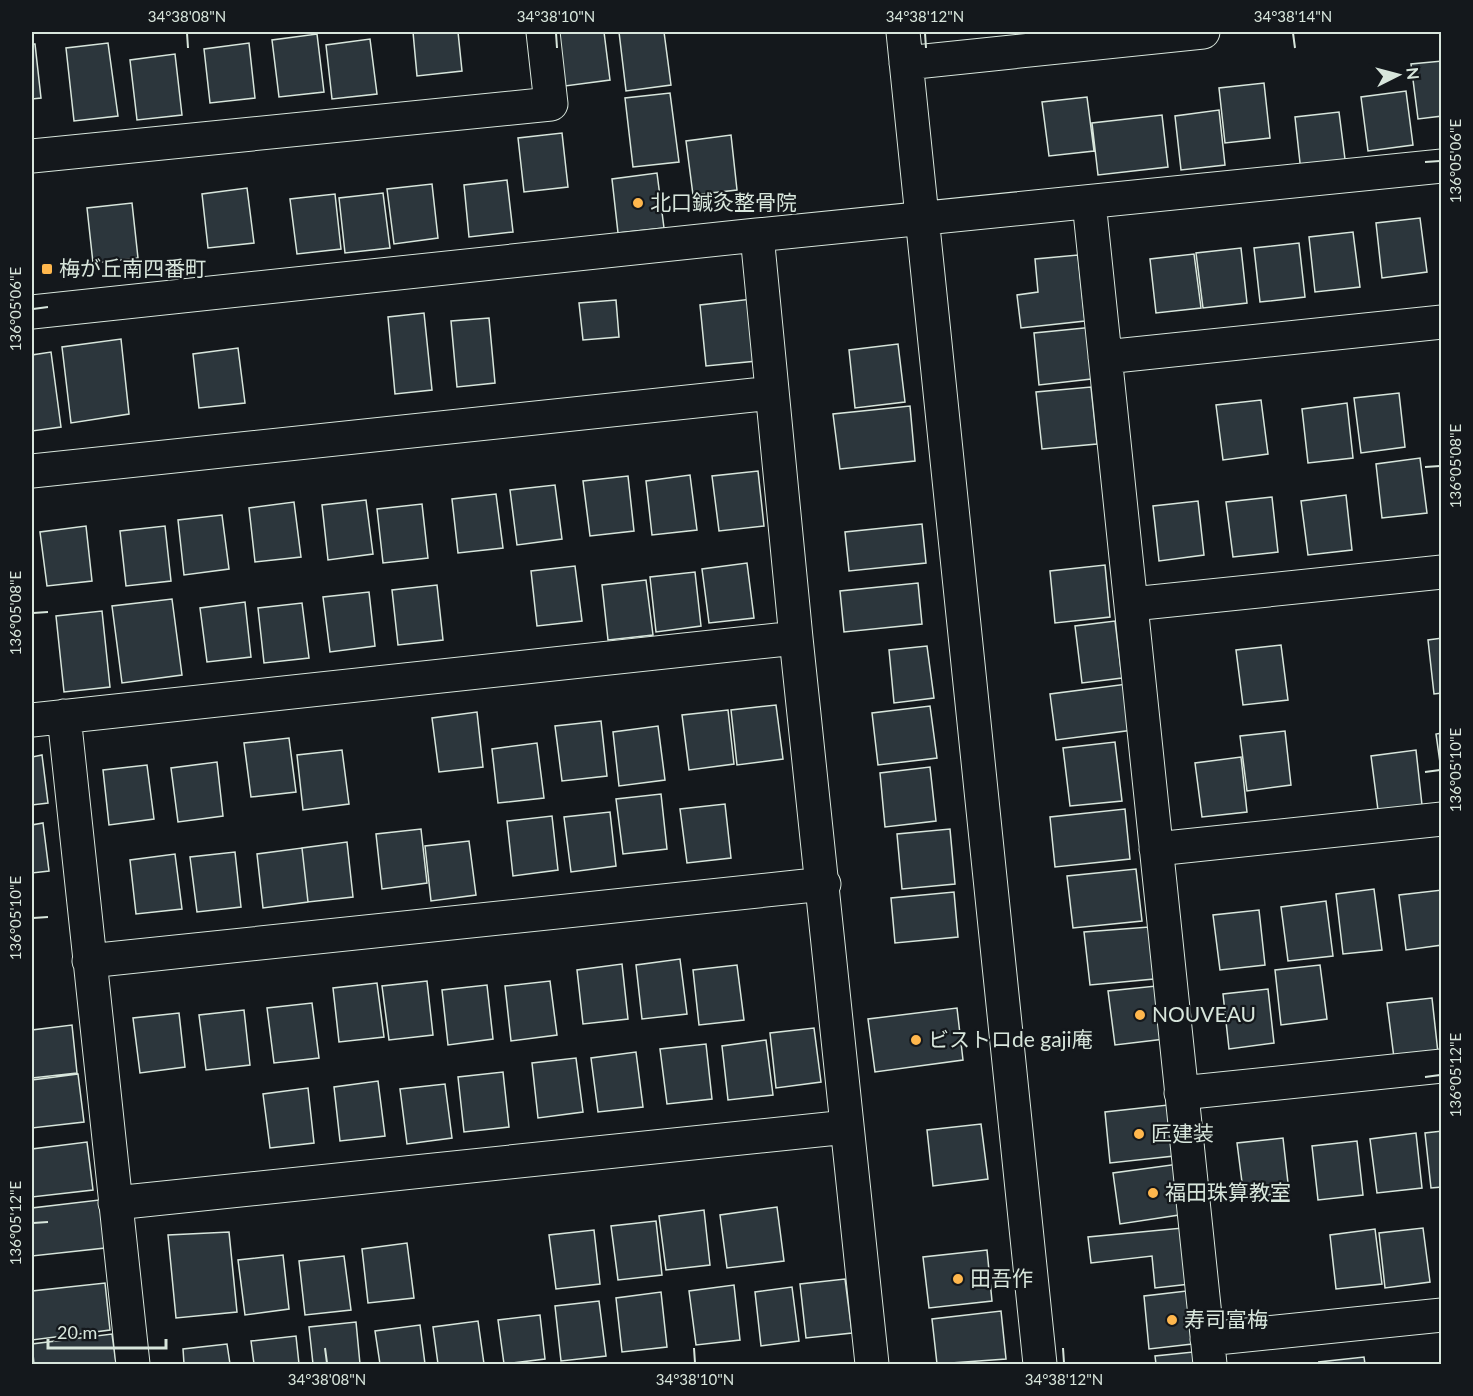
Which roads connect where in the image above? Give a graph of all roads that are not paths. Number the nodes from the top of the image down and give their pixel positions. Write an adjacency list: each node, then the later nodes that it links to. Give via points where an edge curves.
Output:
1 (543, 32): 4 (street, via 551,104)
2 (1203, 32): 3 (street)
3 (904, 47): 7 (street)
4 (32, 156)
5 (1442, 166): 6 (street)
6 (1089, 202): 7 (street); 11 (street)
7 (922, 219): 8 (street); 31 (street)
8 (757, 235): 9 (street); 12 (street)
9 (32, 312)
10 (1442, 322): 11 (street)
11 (1105, 357): 15 (street)
12 (772, 393): 13 (street); 16 (street)
13 (32, 471)
14 (1442, 572): 15 (street)
15 (1131, 604): 20 (street)
16 (796, 638): 17 (street); 21 (street)
17 (64, 716): 18 (street); 22 (street)
18 (32, 720)
19 (1442, 819): 20 (street)
20 (1156, 849): 24 (street)
21 (824, 884): 22 (street); 25 (street)
22 (89, 961): 26 (street)
23 (1442, 1066): 24 (street)
24 (1181, 1093): 28 (street)
25 (847, 1127): 26 (street); 30 (street)
26 (115, 1203): 29 (street)
27 (1442, 1314): 28 (street)
28 (1209, 1352)
29 (133, 1365)
30 (872, 1365)
31 (1040, 1365)

